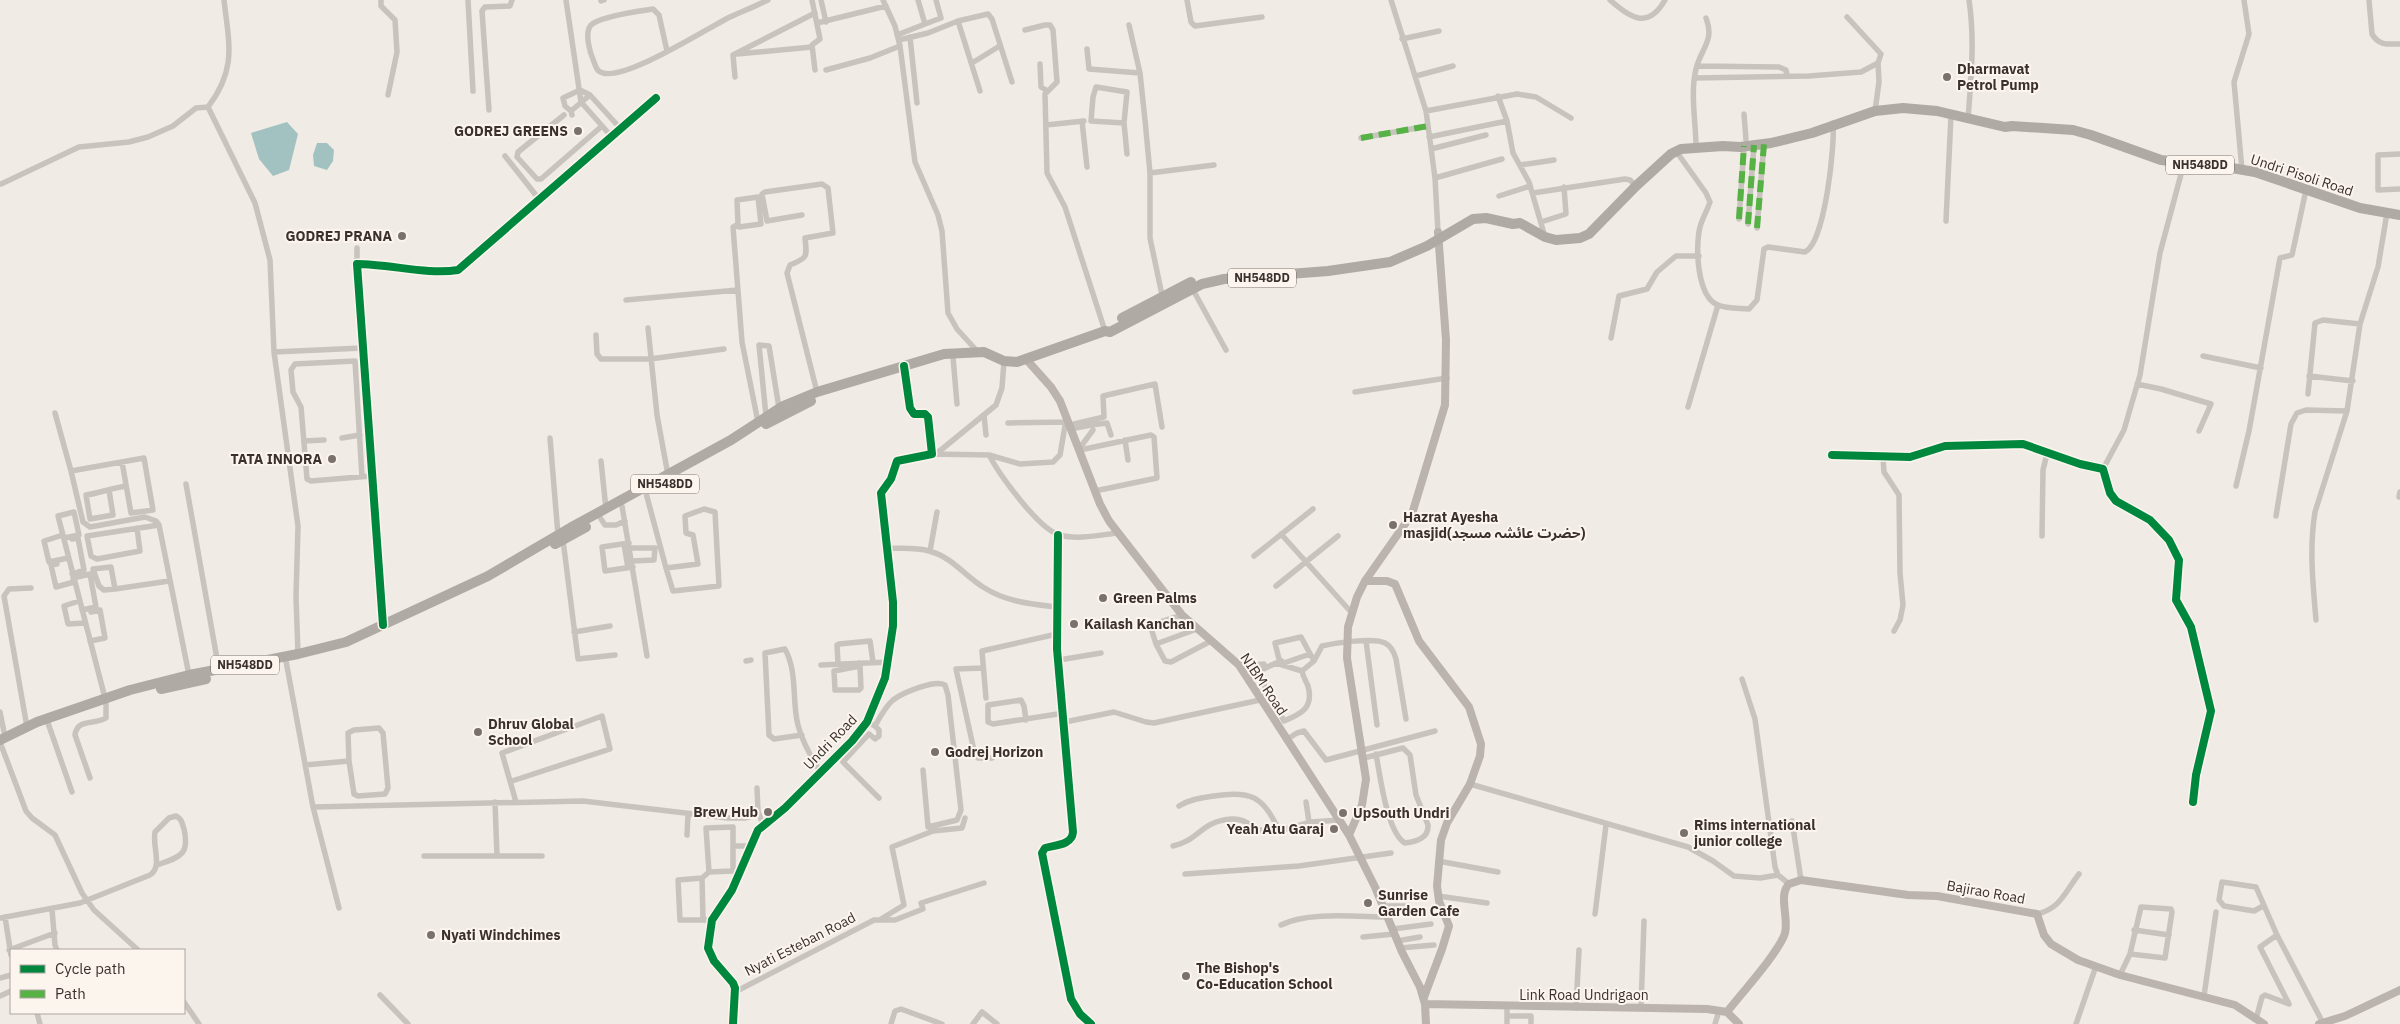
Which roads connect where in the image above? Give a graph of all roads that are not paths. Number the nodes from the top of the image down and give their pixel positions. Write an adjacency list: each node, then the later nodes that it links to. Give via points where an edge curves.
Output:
1 (224, 0): 63 (street, via 228,70 221,89)
2 (381, 0): 56 (street, via 381,6 395,20 397,52)
3 (468, 0): 54 (street)
4 (512, 0): 65 (street, via 510,6 486,7 482,11)
5 (566, 0): 52 (street)
6 (768, 0): 37 (street)
7 (812, 0): 19 (street)
8 (821, 0): 24 (street)
9 (918, 0): 26 (street)
10 (936, 0): 26 (street, via 941,18)
11 (1187, 0): 20 (street, via 1191,22 1195,26)
12 (1391, 0): 31 (street)
13 (1610, 0): 14 (street, via 1626,14 1638,19 1655,14)
14 (1665, 0)
15 (1969, 0): 70 (street, via 1972,48)
16 (2244, 0): 98 (street, via 2249,34 2234,82)
17 (2369, 0): 33 (street, via 2375,39 2383,44)
18 (884, 3): 24 (street); 32 (street)
19 (815, 14): 25 (street); 38 (street)
20 (1262, 17)
21 (1847, 17): 40 (street, via 1881,54)
22 (1706, 18): 43 (street, via 1710,35)
23 (958, 21): 30 (street); 39 (street); 51 (street, via 985,13 990,16)
24 (826, 22): 25 (street)
25 (817, 23): 34 (street, via 820,39)
26 (925, 24): 32 (street)
27 (1129, 25): 46 (street)
28 (1025, 30): 53 (street, via 1044,24 1053,30 1057,82)
29 (1439, 31): 31 (street)
30 (910, 37): 32 (street); 61 (street)
31 (1402, 39): 48 (street)
32 (899, 40): 45 (street, via 870,58); 137 (street, via 915,162 942,231 948,313 957,329)
33 (2400, 44)
34 (812, 47): 38 (street); 44 (street)
35 (998, 47): 39 (street)
36 (1087, 49): 46 (street, via 1089,69)
37 (667, 51): 37 (street, via 658,15 653,9 606,19 592,24 588,31 594,62 604,74 639,64)
38 (733, 55): 47 (street)
39 (972, 63): 55 (street)
40 (1878, 63): 49 (street, via 1861,72); 64 (street, via 1879,82)
41 (1040, 64): 53 (street, via 1041,87)
42 (1453, 66): 48 (street)
43 (1697, 66): 49 (street, via 1779,68 1786,70); 50 (street)
44 (815, 70)
45 (826, 70)
46 (1140, 73): 99 (street)
47 (735, 76)
48 (1416, 76): 66 (street)
49 (1787, 76): 50 (street)
50 (1695, 78): 86 (street)
51 (1012, 82)
52 (580, 90): 57 (street); 60 (street); 60 (street, via 563,98 572,113)
53 (1046, 90): 77 (street)
54 (473, 91)
55 (980, 91)
56 (388, 95)
57 (590, 95): 60 (street); 80 (street)
58 (1498, 96): 66 (street); 71 (street, via 1536,97); 74 (street)
59 (656, 98): 80 (street)
60 (581, 102): 78 (street)
61 (918, 103)
62 (1900, 106): 64 (highway, NH548DD); 69 (highway, Undri Pisoli Road / NH548DD); 70 (highway, NH548DD)
63 (208, 107): 101 (street, via 196,108 173,126 129,142 79,146); 138 (street, via 251,194 260,220 270,260)
64 (1874, 108): 76 (highway, NH548DD)
65 (489, 110)
66 (1426, 111): 79 (street)
67 (1744, 114): 85 (street)
68 (564, 115): 78 (street, via 518,152 518,157 537,179 541,179)
69 (1951, 115): 70 (highway, Undri Pisoli Road / NH548DD); 114 (street)
70 (1968, 117): 94 (highway, Undri Pisoli Road / NH548DD, via 1999,126 2073,130 2141,155)
71 (1571, 118)
72 (1082, 121): 73 (street); 77 (street); 97 (street)
73 (1091, 121): 75 (street); 75 (street, via 1093,93 1096,87 1101,86 1127,92)
74 (1507, 121): 83 (street); 96 (street, via 1513,153)
75 (1124, 123): 88 (street)
76 (1833, 124): 85 (highway, NH548DD, via 1793,138); 128 (street, via 1828,192 1813,244 1804,252 1764,248 1757,300 1753,306 1749,309)
77 (1046, 125): 131 (street, via 1047,173 1065,207)
78 (602, 126): 82 (street)
79 (1428, 126): 83 (street); 84 (street)
80 (620, 128): 82 (street)
81 (1486, 135): 87 (street)
82 (611, 136): 109 (street)
83 (1429, 137): 87 (street)
84 (1361, 138)
85 (1754, 143): 86 (highway, NH548DD); 113 (street); 116 (street); 118 (street)
86 (1696, 147): 90 (highway, NH548DD)
87 (1431, 148): 100 (street)
88 (1128, 154)
89 (2400, 154): 105 (street, via 2378,155 2378,190)
90 (1670, 155): 103 (highway, NH548DD); 122 (street, via 1706,193 1710,202 1700,227)
91 (505, 156): 109 (street)
92 (1502, 159): 100 (street)
93 (1554, 160): 96 (street)
94 (2184, 163): 98 (highway, Undri Pisoli Road / NH548DD); 150 (street, via 2160,253)
95 (1214, 165): 99 (street)
96 (1520, 165): 102 (street)
97 (1088, 167)
98 (2242, 170): 106 (highway, Undri Pisoli Road / NH548DD)
99 (1150, 174): 126 (street, via 1150,238)
100 (1435, 178): 119 (street)
101 (1, 184)
102 (1530, 186): 107 (street); 108 (street)
103 (1636, 186): 104 (street, via 1624,178); 120 (highway, NH548DD, via 1589,234 1566,240)
104 (1564, 187): 107 (street); 115 (street, via 1566,214)
105 (2400, 189)
106 (2306, 190): 110 (highway, Undri Pisoli Road / NH548DD, via 2360,208); 145 (street, via 2292,255 2280,258)
107 (1533, 193): 115 (street)
108 (1499, 196)
109 (540, 199): 123 (street, via 458,270)
110 (2387, 213): 112 (highway, Undri Pisoli Road / NH548DD); 129 (street, via 2378,267)
111 (802, 215): 151 (street, via 765,220 762,194 822,184 828,188 833,233 805,238 806,256 790,265 787,273)
112 (2400, 215)
113 (1739, 219)
114 (1946, 221)
115 (1541, 222): 120 (street)
116 (1748, 224)
117 (738, 225): 117 (street, via 737,200 758,197 760,224); 125 (street, via 733,227)
118 (1756, 228)
119 (1438, 235): 120 (highway, NH548DD, via 1473,219 1486,218 1520,223); 124 (highway, NH548DD, via 1406,256 1294,275 1224,279); 148 (street)
120 (1545, 237)
121 (358, 248): 123 (street)
122 (1699, 256): 128 (street, via 1701,284 1707,297); 133 (street, via 1676,256 1657,272 1647,289 1619,296)
123 (357, 264): 134 (street)
124 (1191, 285): 126 (highway, NH548DD); 131 (highway, NH548DD); 136 (street)
125 (738, 290): 127 (street); 160 (street, via 747,372)
126 (1162, 296): 131 (highway, NH548DD, via 1107,327)
127 (626, 300)
128 (1718, 305): 155 (street)
129 (2360, 324): 147 (street, via 2315,322); 149 (street)
130 (648, 328): 142 (street)
131 (1105, 332): 143 (highway, NH548DD)
132 (596, 335): 142 (street, via 597,354 601,359)
133 (1611, 338)
134 (362, 348): 138 (street); 186 (street)
135 (724, 349): 142 (street)
136 (1226, 350)
137 (977, 351): 139 (highway, NH548DD); 144 (highway, NH548DD)
138 (274, 352): 243 (street, via 298,526)
139 (964, 352): 141 (highway, NH548DD); 146 (highway, NH548DD, via 944,354)
140 (2203, 356): 145 (street)
141 (954, 357): 146 (highway, NH548DD); 154 (street)
142 (650, 358): 185 (street)
143 (1026, 359): 144 (highway, NH548DD); 161 (street, NIBM Road, via 1055,392)
144 (1004, 361): 159 (street, Undri Road, via 1000,395 996,405)
145 (2261, 368): 190 (street)
146 (905, 369): 151 (highway, NH548DD); 175 (street, via 911,411 928,417); 193 (highway, NH548DD, via 803,405)
147 (2309, 376): 149 (street); 153 (street)
148 (1447, 378): 152 (street); 220 (street, via 1445,405 1416,505)
149 (2353, 381): 157 (street)
150 (2137, 384): 165 (street, via 2211,404); 183 (street, via 2124,430)
151 (817, 392): 156 (highway, NH548DD)
152 (1355, 392)
153 (2308, 394)
154 (957, 404)
155 (1688, 407)
156 (780, 408): 160 (highway, NH548DD); 160 (street, via 769,346 759,344)
157 (2347, 412): 198 (street, via 2306,410 2297,413 2291,424); 229 (street, via 2312,528)
158 (55, 414): 184 (street)
159 (984, 415): 167 (street); 175 (street, Undri Road)
160 (762, 419): 185 (highway, NH548DD)
161 (1068, 423): 162 (street); 163 (street); 174 (street, NIBM Road); 177 (street, Undri Road, via 1060,455 1053,462 1020,464)
162 (1008, 424)
163 (1092, 425): 164 (street, via 1104,417 1103,396 1155,384); 168 (street, via 1107,423); 174 (street)
164 (1162, 427)
165 (2199, 431)
166 (360, 435): 169 (street); 173 (street, via 355,361 295,364 291,370 293,392 302,407); 187 (street)
167 (986, 435)
168 (1111, 435)
169 (342, 438)
170 (550, 438): 208 (street)
171 (324, 440): 173 (street)
172 (1125, 440): 174 (street); 180 (street); 192 (street, via 1153,435 1157,478)
173 (304, 441): 187 (street, via 309,481)
174 (1080, 449): 192 (street, NIBM Road)
175 (934, 454): 177 (street, Undri Road); 211 (street, Undri Road, via 897,461 892,479 881,496)
176 (2047, 454): 179 (street, via 2023,444 1945,446 1910,457); 183 (street); 207 (street, via 2042,470)
177 (989, 455): 205 (street, via 1010,489)
178 (1832, 455): 179 (street)
179 (1886, 456): 234 (street, via 1882,458 1882,467 1898,495 1903,605)
180 (1128, 460)
181 (122, 462): 184 (street); 189 (street); 189 (street, via 144,458 152,510 131,513)
182 (601, 462): 195 (street)
183 (2103, 469): 297 (street, via 2110,493 2116,501 2150,520 2169,540 2179,560 2176,600 2191,627 2211,711)
184 (71, 471): 201 (street, via 86,525 145,517)
185 (668, 475): 195 (highway, NH548DD)
186 (371, 476): 187 (street); 231 (street)
187 (362, 477)
188 (186, 484): 257 (street)
189 (126, 486): 191 (street)
190 (2236, 486)
191 (109, 490): 191 (street, via 86,495 90,518 112,515)
192 (1095, 491): 203 (street, NIBM Road)
193 (646, 494): 194 (highway, NH548DD); 217 (street)
194 (622, 506): 199 (highway, NH548DD); 200 (street)
195 (606, 509): 208 (highway, NH548DD)
196 (1313, 509): 204 (street)
197 (937, 512): 212 (street)
198 (2276, 516)
199 (600, 519): 200 (street, via 605,525); 208 (highway, NH548DD)
200 (625, 521): 210 (street)
201 (159, 525): 202 (street); 219 (street)
202 (137, 528): 202 (street, via 87,536 90,556 97,559 140,551)
203 (1117, 533): 205 (street); 228 (street, NIBM Road)
204 (1281, 534): 213 (street); 215 (street)
205 (1058, 535): 225 (street)
206 (1338, 536): 215 (street)
207 (2042, 536)
208 (561, 537): 231 (highway, NH548DD, via 488,576); 235 (street); 248 (highway, NH548DD, via 496,578 363,641)
209 (64, 538): 209 (street, via 79,535 74,512 58,516); 214 (street); 214 (street, via 44,541 49,562); 218 (street, via 78,538 84,570)
210 (630, 546): 216 (street); 216 (street); 216 (street, via 655,548 654,560); 216 (street, via 602,547 605,571)
211 (887, 548): 212 (street); 251 (street, Undri Road, via 893,602)
212 (930, 551): 225 (street, via 948,558 1002,598)
213 (1254, 556)
214 (68, 559): 218 (street); 218 (street, via 51,565 56,587)
215 (1306, 562): 221 (street); 227 (street)
216 (633, 564): 246 (street)
217 (666, 568): 217 (street, via 698,564 693,535 686,533 685,516 704,509 714,511 719,586 673,591)
218 (73, 578): 224 (street); 226 (street, via 90,574 96,607)
219 (169, 581): 223 (street); 260 (street)
220 (1365, 581): 227 (street); 290 (street, via 1395,584 1408,620 1423,648 1469,707 1481,744)
221 (1276, 586)
222 (31, 588): 274 (street, via 9,589 4,596)
223 (115, 589): 223 (street, via 101,589 93,569 111,567)
224 (79, 602): 226 (street); 230 (street, via 64,606 68,624)
225 (1057, 607): 236 (street)
226 (82, 612): 230 (street); 237 (street, via 100,610 105,638)
227 (1351, 612): 240 (street)
228 (1182, 615): 233 (street, NIBM Road); 241 (street, via 1150,625)
229 (2316, 620)
230 (85, 623): 237 (street)
231 (382, 625): 243 (highway, NH548DD, via 337,645)
232 (610, 626): 235 (street)
233 (1197, 629): 238 (street, NIBM Road); 241 (street)
234 (1894, 631)
235 (574, 632): 245 (street, via 578,659)
236 (1057, 634): 247 (street); 256 (street, via 982,651)
237 (90, 641): 264 (street)
238 (1211, 641): 241 (street, via 1169,663 1165,662); 258 (street, NIBM Road)
239 (1366, 641): 240 (street); 267 (street, via 1384,642 1393,651); 272 (street)
240 (1346, 643): 249 (street, via 1322,646); 282 (street)
241 (1156, 644)
242 (1101, 653): 247 (street)
243 (298, 654): 257 (highway, NH548DD)
244 (1310, 654): 244 (street, via 1301,637 1275,643 1279,659 1284,663); 249 (street)
245 (616, 655)
246 (647, 656)
247 (1058, 660): 266 (street)
248 (286, 661): 264 (highway, NH548DD); 285 (street)
249 (1314, 661): 259 (street)
250 (873, 662): 251 (street); 252 (street, via 870,641 836,645); 255 (street)
251 (889, 662): 269 (street, Undri Road, via 879,698)
252 (838, 664): 254 (street); 255 (street)
253 (1264, 664): 258 (street)
254 (821, 665)
255 (860, 665): 255 (street, via 835,670 835,690 859,690)
256 (983, 668): 262 (street); 283 (street, via 956,670 975,754 978,758)
257 (219, 670): 260 (highway, NH548DD)
258 (1242, 670): 263 (street, NIBM Road)
259 (1302, 671): 259 (street, via 1309,693 1305,710 1284,721 1257,672 1276,663)
260 (188, 675): 264 (highway, NH548DD)
261 (1742, 679): 325 (street, via 1755,719)
262 (986, 698)
263 (1260, 700): 270 (street, via 1154,722 1114,712); 279 (street, NIBM Road)
264 (105, 701): 271 (highway, NH548DD); 274 (highway, NH548DD); 288 (street, via 106,718 80,724 75,730)
265 (0, 712): 280 (street)
266 (1064, 713): 268 (street); 270 (street)
267 (1406, 719)
268 (1026, 720): 268 (street, via 990,724 988,705 1020,700)
269 (867, 722): 273 (street); 275 (street, Undri Road)
270 (1065, 722): 384 (street, via 1073,836 1068,842 1045,848 1042,853 1071,999)
271 (48, 723): 280 (highway, NH548DD); 292 (street)
272 (1377, 725)
273 (875, 726): 277 (street, via 879,736 875,739); 286 (street, via 886,707 898,697 936,683 945,685 961,810 957,820 928,827)
274 (27, 727): 280 (highway, NH548DD)
275 (861, 729): 277 (street); 287 (street, Undri Road)
276 (1435, 731): 282 (street)
277 (869, 734): 293 (street, via 843,762)
278 (802, 735): 278 (street, via 796,716 791,659 786,649 765,653 769,735 774,739); 287 (street)
279 (1286, 740): 282 (street, via 1304,731 1326,760); 303 (street, NIBM Road)
280 (2, 743): 331 (street, via 26,811 55,835)
281 (1376, 754): 281 (street, via 1403,748 1410,755 1416,795 1428,825 1422,838 1405,843 1397,836); 282 (street)
282 (1363, 755): 310 (street, via 1366,790)
283 (992, 758)
284 (349, 761): 284 (street, via 348,733 376,728 382,730 388,788 385,794 354,794); 285 (street)
285 (305, 765): 299 (street)
286 (923, 770)
287 (820, 771): 306 (street, Undri Road, via 785,808)
288 (90, 778)
289 (512, 781): 289 (street, via 502,753 602,716 610,749); 295 (street)
290 (1470, 784): 307 (street); 319 (street, via 1445,828)
291 (757, 788): 301 (street)
292 (72, 792)
293 (879, 798)
294 (495, 802): 295 (street); 299 (street); 316 (street)
295 (516, 802): 300 (street, via 600,801)
296 (1306, 802): 305 (street)
297 (2193, 802)
298 (1179, 806): 308 (street, via 1199,798 1247,794 1266,807)
299 (313, 807): 336 (street)
300 (688, 814): 301 (street, via 728,818); 309 (street)
301 (759, 814): 306 (street)
302 (965, 818): 345 (street, via 962,828 933,831 892,847 904,906)
303 (1340, 820): 305 (street); 310 (street, NIBM Road)
304 (1792, 821): 327 (street)
305 (1309, 822): 308 (street)
306 (763, 825): 312 (street, Undri Road)
307 (1606, 825): 325 (street, via 1688,847 1734,876 1760,878); 339 (street)
308 (1279, 831): 313 (street, via 1265,833 1230,819 1207,824 1191,839)
309 (687, 835)
310 (1349, 835): 318 (street, NIBM Road)
311 (733, 846): 312 (street); 321 (street, via 734,871); 321 (street, via 733,827 706,828)
312 (750, 846): 344 (street, Undri Road, via 732,890)
313 (1173, 846)
314 (1391, 853): 318 (street)
315 (424, 856): 316 (street)
316 (497, 856): 317 (street)
317 (542, 856)
318 (1361, 859): 323 (street); 333 (street, NIBM Road)
319 (1438, 861): 322 (street); 330 (street)
320 (158, 865): 320 (street, via 154,850 155,832 176,816 181,821 186,839 185,850); 331 (street, via 150,875)
321 (708, 872): 326 (street)
322 (1498, 872)
323 (1185, 874)
324 (2079, 874): 340 (street, via 2058,903 2049,911)
325 (1778, 875): 329 (street)
326 (702, 878): 343 (street); 343 (street, via 678,880 678,888 680,920)
327 (1801, 880): 329 (street, Bajirao Road); 340 (street, Bajirao Road, via 1937,896)
328 (984, 883): 345 (street, Nyati Esteban Road, via 921,903 923,908 895,920)
329 (1789, 884): 374 (street, via 1784,892 1786,920 1781,942)
330 (1438, 896): 332 (street); 369 (street, via 1448,921 1448,930)
331 (86, 899): 337 (street); 359 (street)
332 (1487, 903)
333 (1383, 906): 334 (street); 342 (street, NIBM Road)
334 (1406, 906)
335 (2263, 906): 335 (street, via 2254,911 2224,906 2219,900 2222,882 2256,887); 352 (street)
336 (339, 908)
337 (52, 909): 341 (street); 350 (street)
338 (2216, 912): 368 (street)
339 (1596, 914)
340 (2037, 914): 363 (street, Bajirao Road, via 2044,935 2051,944 2078,960)
341 (3, 917): 361 (street)
342 (1388, 917): 348 (street, via 1310,918); 355 (street, NIBM Road)
343 (703, 919): 344 (street)
344 (712, 920): 366 (street, Undri Road, via 708,948 714,961 733,983)
345 (879, 920): 366 (street, Nyati Esteban Road, via 869,922)
346 (1644, 921): 373 (street)
347 (1431, 924): 355 (street)
348 (1281, 925)
349 (2134, 930): 351 (street); 351 (street, via 2142,906 2169,908 2172,912); 362 (street)
350 (55, 933): 357 (street); 358 (street)
351 (2169, 935): 362 (street, via 2164,959)
352 (2278, 935): 376 (street, via 2260,947 2289,1004 2265,995); 392 (street)
353 (1363, 937): 355 (street)
354 (1420, 937): 355 (street)
355 (1396, 938): 356 (street); 369 (street, NIBM Road)
356 (1434, 945)
357 (17, 949)
358 (57, 949)
359 (137, 949)
360 (1579, 950): 372 (street)
361 (10, 952)
362 (2130, 954): 364 (street)
363 (2096, 966): 364 (street, Bajirao Road); 390 (street)
364 (2120, 975): 368 (street, Bajirao Road)
365 (2400, 990): 392 (street)
366 (735, 992): 379 (street)
367 (380, 995): 378 (street)
368 (2204, 996): 376 (street, Bajirao Road, via 2235,1005)
369 (1424, 1001): 371 (street, Link Road Undrigaon); 385 (street, NIBM Road)
370 (185, 1003): 377 (street)
371 (1507, 1007): 372 (street, Link Road Undrigaon); 375 (street)
372 (1576, 1008): 373 (street, Link Road Undrigaon)
373 (1641, 1008): 374 (street, Link Road Undrigaon)
374 (1726, 1010): 388 (street); 389 (street)
375 (1507, 1016): 386 (street); 387 (street, via 1531,1016)
376 (2256, 1019): 391 (street, Bajirao Road)
377 (199, 1024)
378 (408, 1024)
379 (733, 1024)
380 (891, 1024): 381 (street, via 901,1009)
381 (942, 1024)
382 (974, 1024): 383 (street, via 982,1012)
383 (997, 1024)
384 (1091, 1024)
385 (1426, 1024)
386 (1507, 1024)
387 (1531, 1024)
388 (1715, 1024)
389 (1738, 1024)
390 (2076, 1024)
391 (2264, 1024)
392 (2321, 1024)

